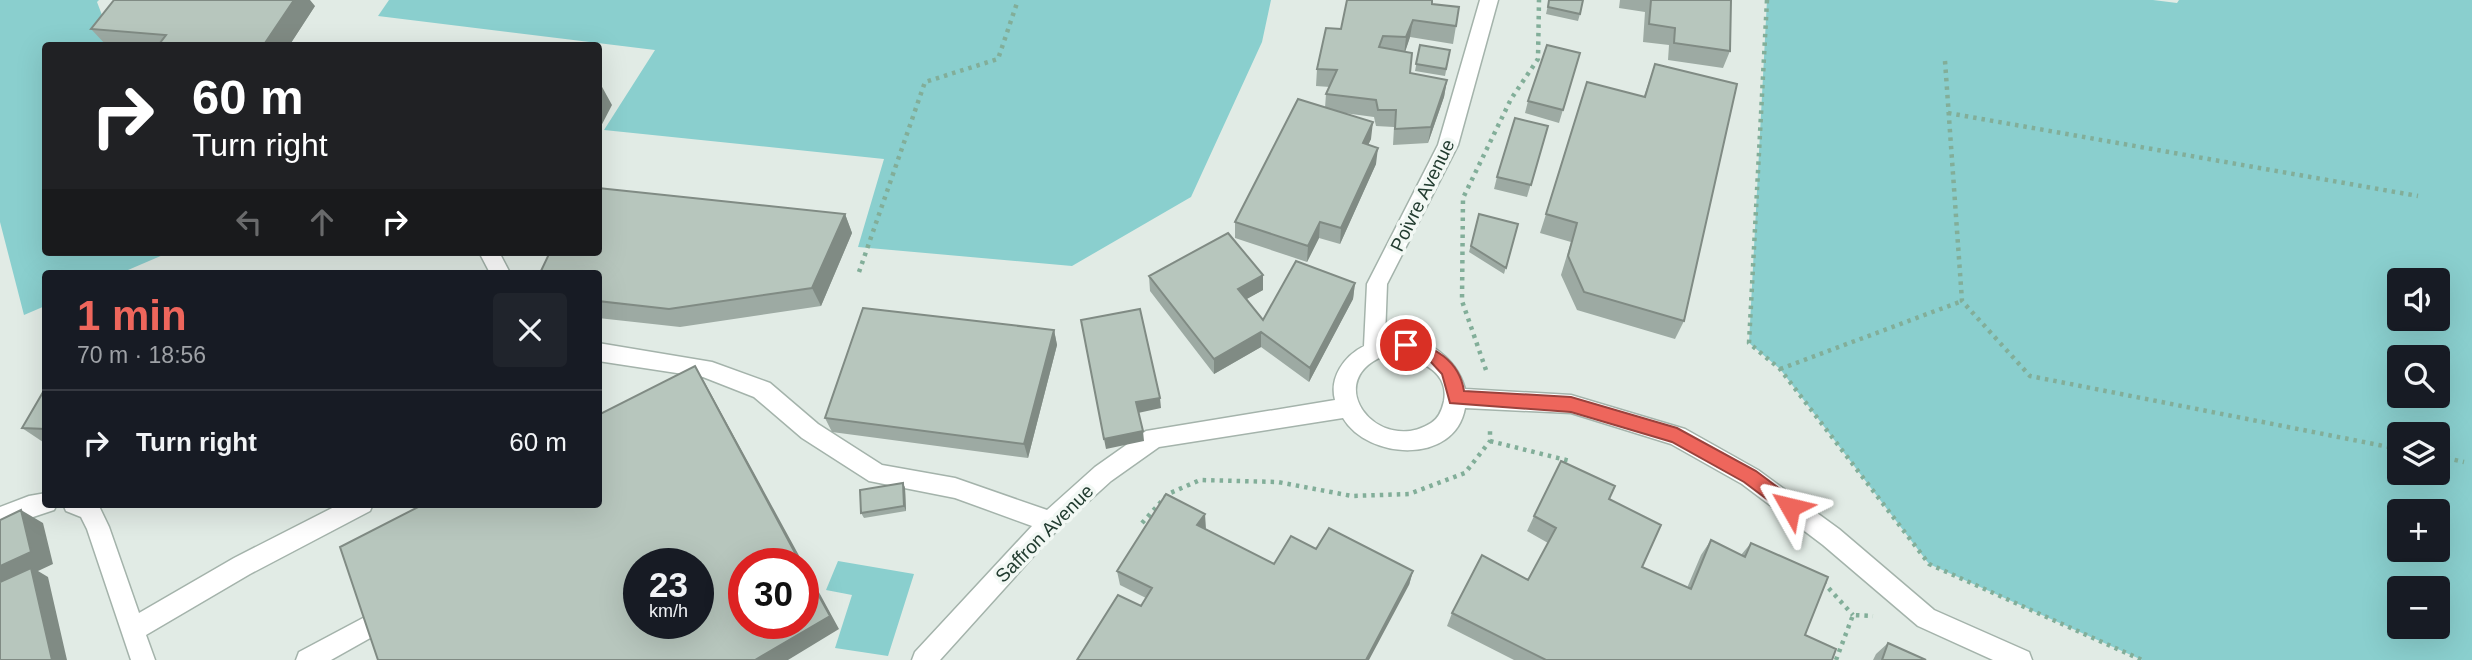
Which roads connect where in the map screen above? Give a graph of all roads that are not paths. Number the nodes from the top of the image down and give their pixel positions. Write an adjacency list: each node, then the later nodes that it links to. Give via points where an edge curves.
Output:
1 (1489, 0): 2 (street, Poivre Avenue, via 1448,145 1377,284)
2 (1374, 349): 4 (street, via 1406,345 1436,358 1448,369); 5 (street, via 1351,366 1344,394)
3 (602, 353): 10 (street, via 704,368 762,390 810,431 877,474 955,488)
4 (1456, 398): 5 (street, via 1443,428 1410,442 1373,434); 16 (street, via 1571,404 1677,436 1750,477 1831,537 1926,618)
5 (1348, 408): 10 (street, Saffron Avenue, via 1154,438 1103,474)
6 (42, 504): 9 (street)
7 (86, 508): 12 (street, via 98,527)
8 (354, 508): 12 (street)
9 (0, 518)
10 (1050, 522): 15 (street, Saffron Avenue)
11 (380, 620): 14 (street)
12 (132, 630): 13 (street)
13 (143, 660)
14 (309, 660)
15 (924, 660)
16 (2020, 660)

